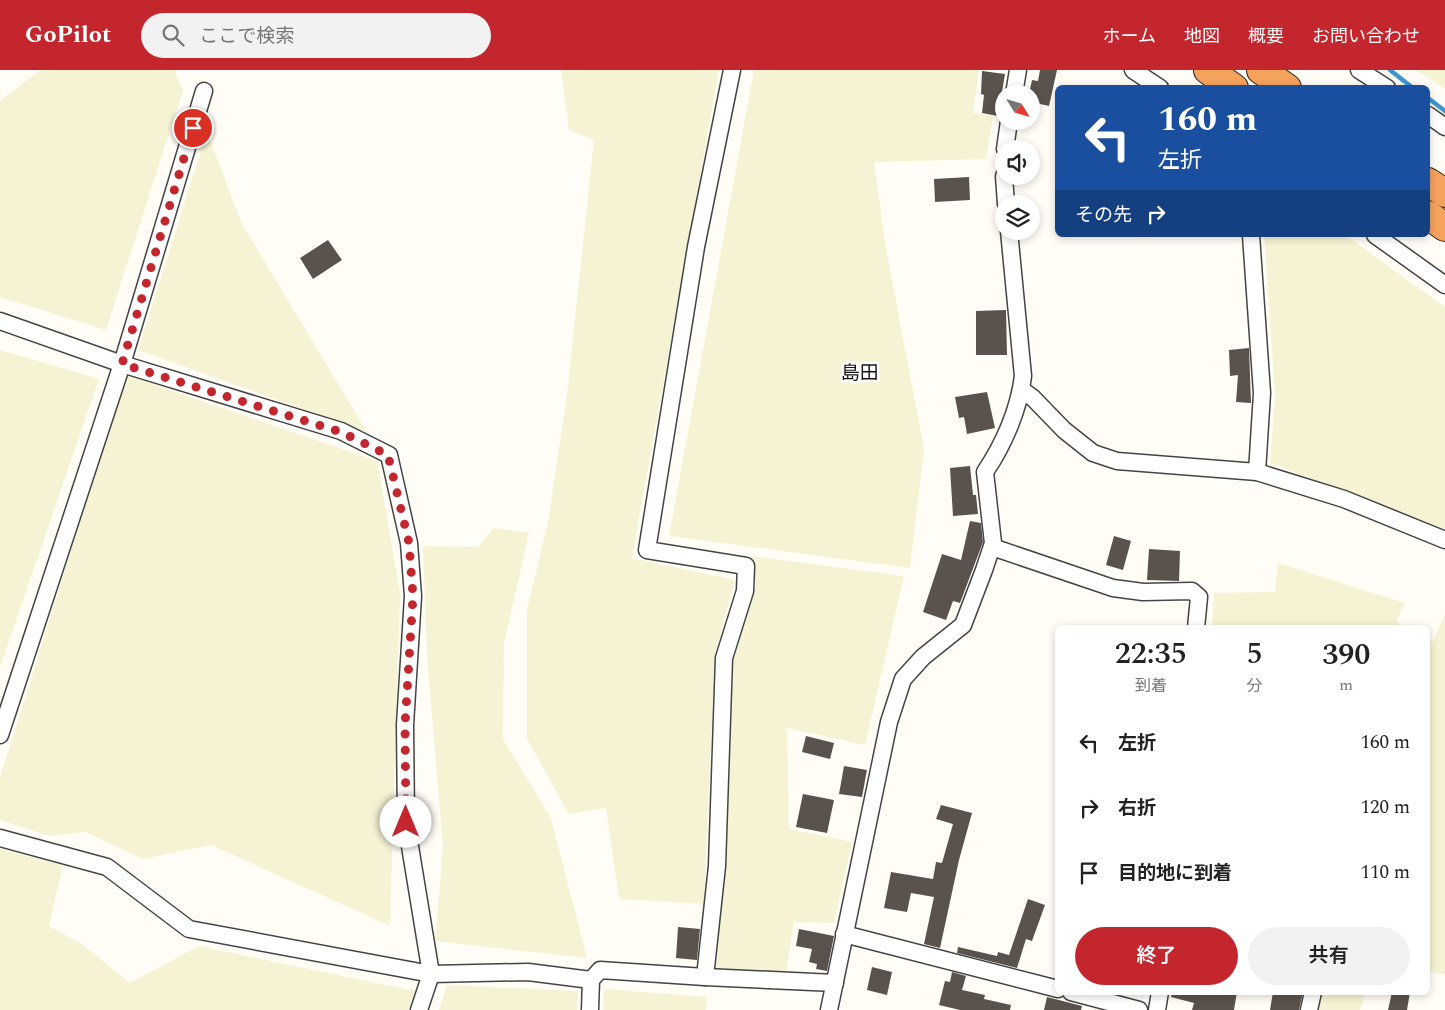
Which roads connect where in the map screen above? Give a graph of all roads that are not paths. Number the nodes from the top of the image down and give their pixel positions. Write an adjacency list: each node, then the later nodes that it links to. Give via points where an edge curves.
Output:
1 (732, 70): 36 (street, via 696,247 647,550 746,566 745,591 724,658 717,866)
2 (1018, 70): 8 (street)
3 (1132, 70): 9 (street)
4 (1208, 70): 10 (highway)
5 (1261, 70): 11 (highway)
6 (1266, 70): 12 (highway)
7 (1359, 70): 13 (street)
8 (1016, 85)
9 (1155, 85)
10 (1230, 85)
11 (1284, 85)
12 (1284, 85)
13 (1382, 85)
14 (204, 91): 26 (street)
15 (1430, 116): 16 (street)
16 (1445, 127)
17 (1430, 183): 18 (highway)
18 (1445, 193)
19 (1430, 216): 20 (highway)
20 (1445, 227)
21 (1251, 237): 28 (street, via 1262,394)
22 (1378, 237): 24 (street)
23 (1009, 240): 27 (street, via 1024,376)
24 (1445, 285)
25 (0, 321): 26 (street)
26 (122, 364): 32 (street); 35 (street, via 341,432 388,455 409,543 413,596 405,725 406,822)
27 (1022, 390): 28 (street, via 1093,453 1117,461); 30 (street, via 996,457 985,472)
28 (1257, 472): 29 (street, via 1344,499)
29 (1445, 540)
30 (992, 547): 31 (street, via 1113,588 1143,592 1192,591 1199,597); 34 (street, via 963,625 923,657 902,679)
31 (1196, 625)
32 (0, 736)
33 (0, 838): 35 (street, via 108,867 189,930)
34 (844, 934): 38 (street); 39 (street)
35 (431, 974): 37 (street, via 528,972); 43 (street)
36 (706, 977): 37 (street, via 600,970); 38 (street)
37 (591, 980): 44 (street)
38 (835, 982): 45 (street)
39 (1055, 988)
40 (1082, 995): 46 (street)
41 (1160, 995): 47 (street)
42 (1312, 995): 48 (street)
43 (419, 1010)
44 (590, 1010)
45 (829, 1010)
46 (1139, 1010)
47 (1157, 1010)
48 (1309, 1010)

